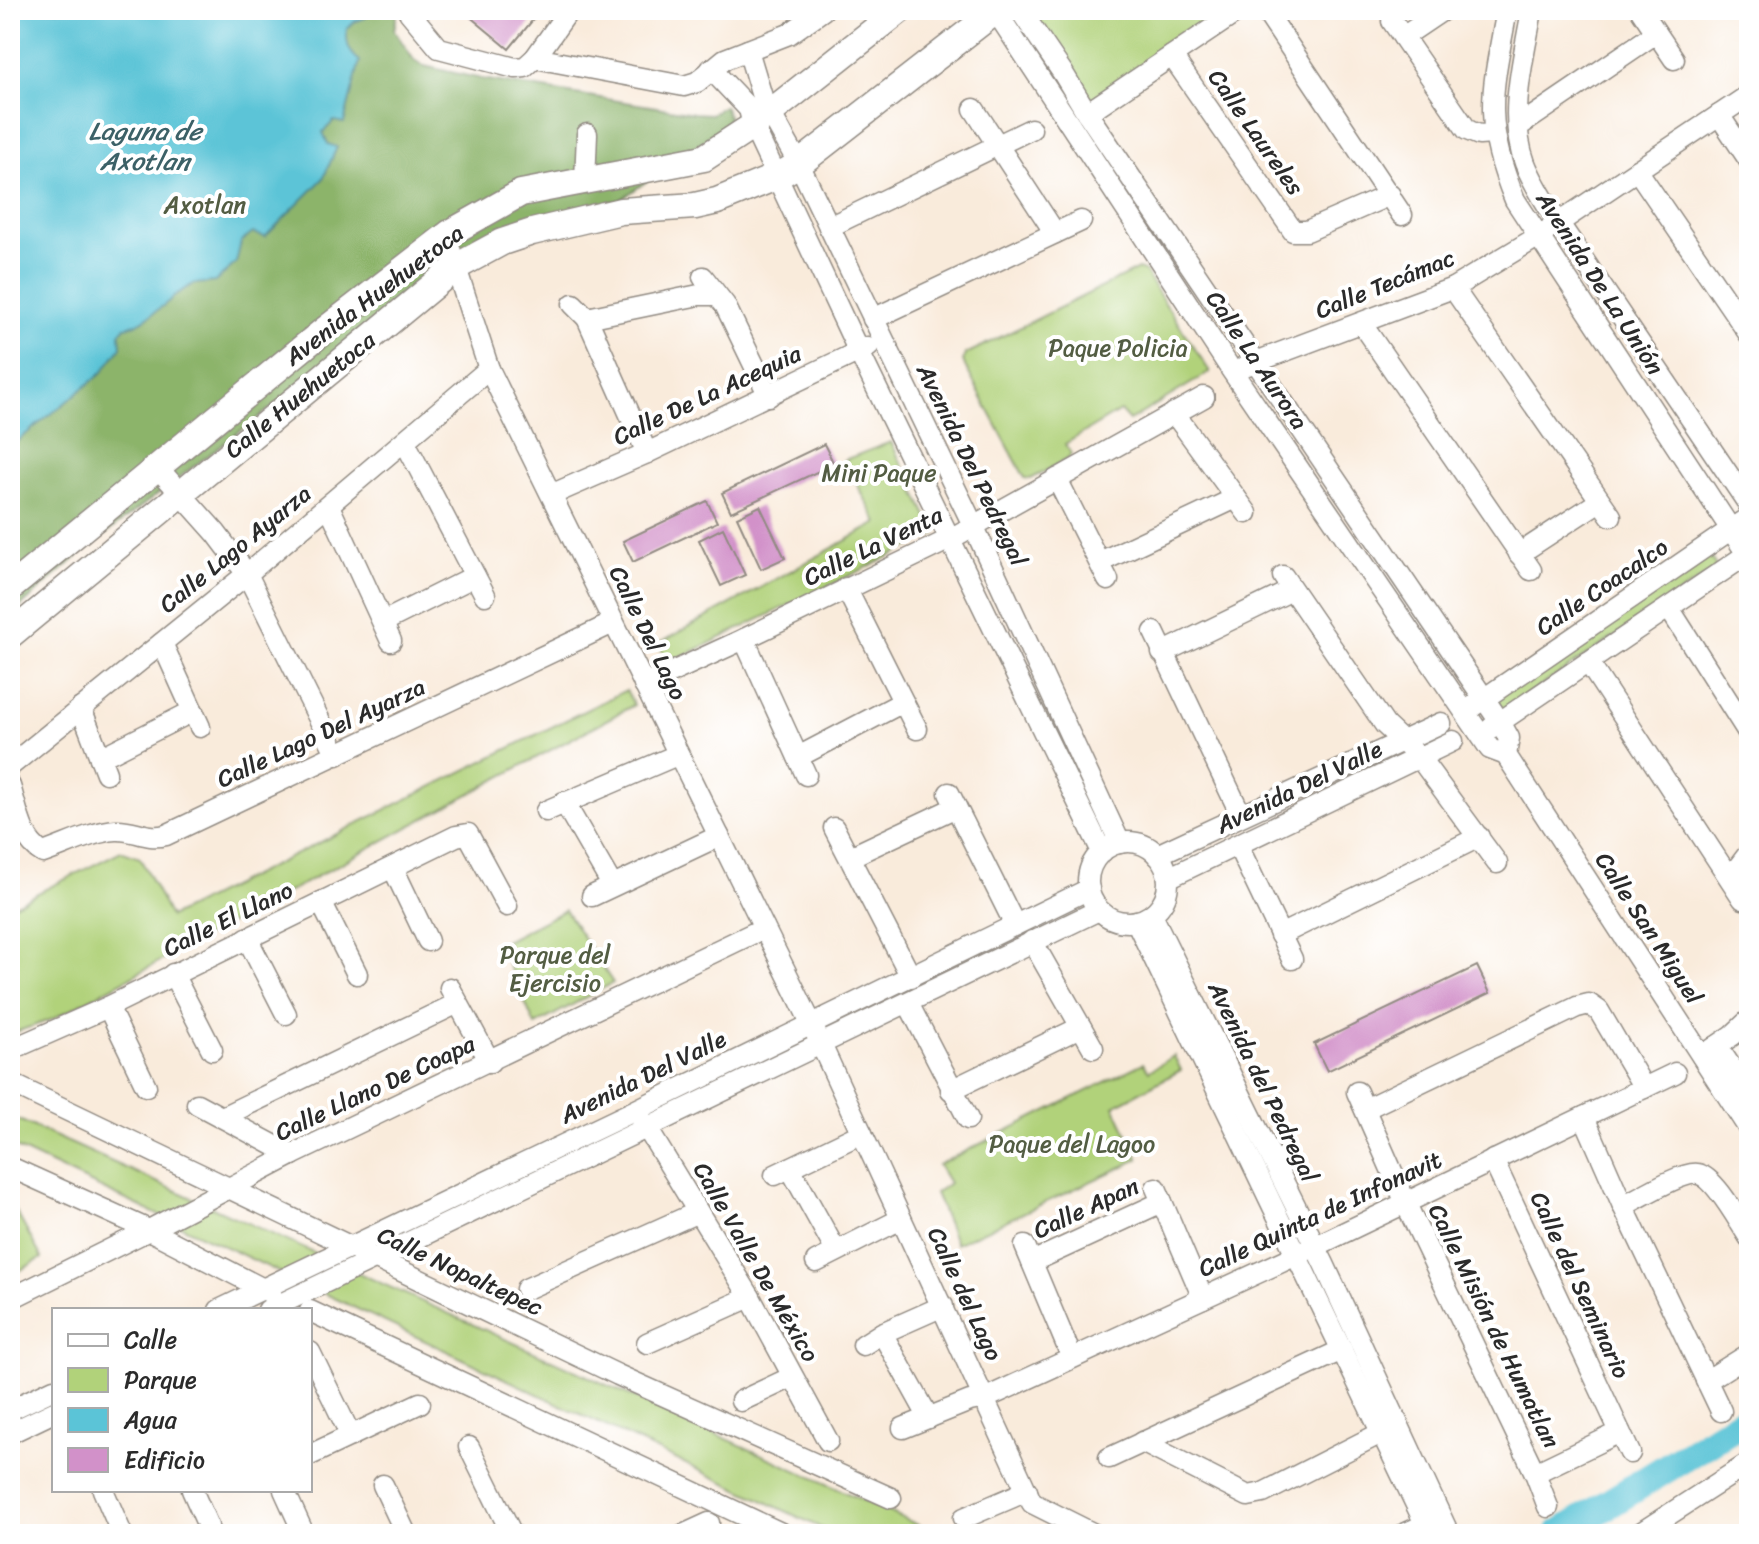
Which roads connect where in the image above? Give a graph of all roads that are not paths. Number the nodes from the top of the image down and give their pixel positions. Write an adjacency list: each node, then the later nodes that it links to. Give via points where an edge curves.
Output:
1 (569, 10): 15 (street)
2 (823, 10): 16 (street, via 789,34)
3 (900, 10): 20 (main road, Avenida Huehuetoca)
4 (996, 10): 29 (main road); 51 (street, Calle La Aurora)
5 (1020, 10): 21 (street, Calle La Aurora)
6 (1240, 10): 14 (street)
7 (1265, 10): 32 (street)
8 (1443, 10): 26 (street, via 1398,29 1467,130)
9 (1507, 10): 26 (street, Avenida De La Unión, via 1492,92)
10 (1532, 10): 23 (street, Avenida De La Unión, via 1516,98)
11 (1641, 10): 13 (street)
12 (409, 12): 15 (street, via 447,51 515,68)
13 (1656, 33): 17 (street); 23 (street)
14 (1172, 56): 21 (street); 32 (street, Calle Laureles, via 1293,231 1307,231)
15 (535, 58): 16 (street, via 684,86)
16 (730, 58): 20 (street); 20 (street)
17 (1674, 59)
18 (1749, 95): 22 (street, Calle Tecámac)
19 (974, 109): 27 (street)
20 (759, 112): 29 (street, Avenida Del Pedregal); 31 (main road, Avenida Huehuetoca, via 704,158)
21 (1087, 113): 49 (street, Calle La Aurora)
22 (1719, 115): 28 (street); 30 (street, Calle Tecámac)
23 (1519, 126): 35 (street, Avenida De La Unión, via 1524,160)
24 (1031, 129): 27 (street)
25 (587, 134): 31 (street)
26 (1493, 134): 38 (street, Avenida De La Unión, via 1515,200)
27 (997, 143): 36 (street); 37 (street)
28 (1749, 160)
29 (788, 170): 36 (street, Avenida Del Pedregal); 40 (main road, Calle Huehuetoca, via 717,201 621,211 502,242); 48 (street, Avenida Del Pedregal)
30 (1637, 170): 35 (street, Calle Tecámac); 46 (street)
31 (585, 181): 39 (main road, Avenida Huehuetoca, via 521,193)
32 (1390, 195): 33 (street)
33 (1402, 215)
34 (1081, 221): 37 (street)
35 (1558, 222): 38 (street, Calle Tecámac); 61 (street, Avenida De La Unión)
36 (829, 227): 44 (street, Avenida Del Pedregal)
37 (1055, 233): 44 (street)
38 (1539, 236): 42 (street, Calle Tecámac); 65 (street, Avenida De La Unión)
39 (446, 237): 40 (street, Calle Del Lago); 57 (main road, Avenida Huehuetoca)
40 (456, 267): 50 (street, Calle Del Lago); 59 (main road, Calle Huehuetoca)
41 (703, 277): 43 (street)
42 (1453, 288): 45 (street, Calle Tecámac); 45 (street, via 1606,508 1525,562)
43 (716, 295): 52 (street); 56 (street, via 580,311)
44 (873, 319): 47 (street, Avenida Del Pedregal)
45 (1361, 323): 49 (street, Calle Tecámac)
46 (1749, 334)
47 (883, 341): 48 (street, Calle De La Acequia); 64 (street, Avenida Del Pedregal)
48 (859, 352): 52 (street, Calle De La Acequia); 66 (street, Avenida Del Pedregal)
49 (1255, 362): 51 (street, Calle Tecámac); 82 (street, Calle La Aurora)
50 (489, 369): 55 (street, Calle Lago Ayarza); 60 (street, Calle Del Lago)
51 (1232, 371): 85 (street, Calle La Aurora)
52 (769, 396): 56 (street, Calle De La Acequia)
53 (1204, 397): 54 (street, Calle La Venta)
54 (1174, 413): 58 (street, Calle La Venta); 58 (street, via 1241,505 1104,571)
55 (405, 442): 62 (street, Calle Lago Ayarza); 69 (street)
56 (647, 453): 60 (street, Calle De La Acequia)
57 (157, 467): 59 (street); 70 (main road, Avenida Huehuetoca)
58 (1057, 479): 64 (street, Calle La Venta)
59 (181, 492): 68 (street); 76 (main road, Calle Huehuetoca)
60 (553, 494): 74 (street, Calle Del Lago)
61 (1749, 505)
62 (329, 506): 68 (street, Calle Lago Ayarza); 69 (street, via 387,632)
63 (1749, 517): 65 (street, Calle Coacalco)
64 (973, 525): 66 (street, Calle La Venta); 105 (street, Avenida Del Pedregal)
65 (1731, 531): 67 (street, Avenida De La Unión); 82 (street, Calle Coacalco)
66 (950, 539): 71 (street, Calle La Venta); 105 (street, Avenida Del Pedregal)
67 (1748, 555): 73 (street)
68 (247, 574): 78 (street, Calle Lago Ayarza); 93 (street)
69 (475, 576): 72 (street)
70 (10, 588)
71 (846, 588): 77 (street, Calle La Venta); 83 (street)
72 (485, 595)
73 (1669, 608): 80 (street); 89 (street)
74 (613, 623): 81 (street, Calle Del Lago); 93 (street, Calle Lago Del Ayarza)
75 (1154, 632): 79 (street)
76 (10, 635)
77 (744, 639): 81 (street, Calle La Venta); 83 (street, via 802,766)
78 (162, 643): 84 (street, Calle Lago Ayarza); 84 (street, via 197,719 103,765)
79 (1162, 653): 92 (street, via 1288,583); 99 (street)
80 (1588, 662): 86 (street); 112 (street)
81 (644, 685): 94 (street, Calle Del Lago)
82 (1483, 699): 85 (street, Calle Coacalco); 86 (street, Calle La Aurora)
83 (903, 702): 88 (street)
84 (81, 708): 97 (street, Calle Lago Ayarza)
85 (1465, 712): 90 (street, Calle La Aurora)
86 (1500, 722): 90 (street); 95 (street, Calle San Miguel, via 1509,738)
87 (1441, 723): 92 (street, Avenida Del Valle)
88 (917, 729)
89 (1749, 734)
90 (1481, 735): 95 (street, Calle San Miguel, via 1490,749)
91 (1453, 741): 96 (street, Avenida Del Valle)
92 (1401, 742): 96 (street); 99 (street, Avenida Del Valle)
93 (337, 755): 101 (street, Calle Lago Del Ayarza, via 166,835 100,832 43,853)
94 (677, 755): 102 (street, Calle Del Lago); 113 (street, via 555,806)
95 (1506, 755): 141 (street, Calle San Miguel)
96 (1419, 757): 103 (street); 104 (street, Avenida Del Valle)
97 (10, 766)
98 (10, 786): 101 (street)
99 (1241, 815): 107 (street, Avenida Del Valle)
100 (834, 828): 108 (street)
101 (18, 836)
102 (719, 836): 113 (street); 122 (street, Calle Del Lago)
103 (1479, 837): 109 (street); 123 (street)
104 (1238, 846): 111 (street, Avenida Del Valle); 123 (street)
105 (1111, 848): 107 (street, via 1134,843); 114 (street, via 1091,869)
106 (1749, 853): 112 (street)
107 (1157, 855): 111 (street)
108 (850, 857): 121 (street, via 952,800); 130 (street)
109 (1497, 863)
110 (393, 868): 117 (street, Calle El Llano); 118 (street, Calle El Llano, via 468,834); 125 (street)
111 (1168, 878): 120 (street, via 1164,899)
112 (1730, 878): 116 (street)
113 (612, 885): 115 (street)
114 (1089, 889): 119 (street); 121 (street, Avenida Del Valle)
115 (592, 896)
116 (1743, 899)
117 (321, 902): 124 (street, Calle El Llano); 129 (street)
118 (507, 906)
119 (1099, 910): 120 (street, via 1115,920); 126 (street, Avenida Del Valle)
120 (1144, 918): 169 (street, Avenida del Pedregal)
121 (1015, 925): 130 (street, Avenida Del Valle)
122 (764, 928): 135 (street, Calle Del Lago); 142 (street, Calle Llano De Coapa)
123 (1280, 935): 127 (street)
124 (247, 938): 128 (street, Calle El Llano); 133 (street)
125 (428, 941)
126 (1032, 941): 131 (street, Avenida Del Valle); 136 (street)
127 (1292, 959)
128 (173, 974): 132 (street, Calle El Llano); 140 (street)
129 (357, 974)
130 (911, 977): 135 (street, Avenida Del Valle)
131 (908, 1003): 137 (street, Avenida Del Valle); 148 (street)
132 (108, 1007): 139 (street, Calle El Llano); 146 (street)
133 (286, 1014)
134 (1749, 1020): 141 (street)
135 (812, 1025): 137 (street, Calle Del Lago); 150 (street, Avenida Del Valle)
136 (1081, 1027): 138 (street); 148 (street)
137 (821, 1045): 154 (street, Avenida Del Valle); 156 (street, Calle del Lago)
138 (1093, 1048)
139 (10, 1050)
140 (212, 1050)
141 (1709, 1051): 144 (street, Calle San Miguel)
142 (490, 1062): 151 (street, via 454,996); 157 (street, Calle Llano De Coapa)
143 (1675, 1073): 147 (street, Calle Quinta de Infonavit)
144 (1740, 1082): 155 (street)
145 (10, 1083): 160 (street, Calle Nopaltepec)
146 (146, 1086)
147 (1644, 1088): 152 (street, Calle Quinta de Infonavit); 161 (street, Calle Misión de Humatlan, via 1599,1011 1589,1004 1361,1101)
148 (951, 1090): 153 (street)
149 (197, 1104): 151 (street)
150 (636, 1110): 154 (street, Calle Valle De México); 167 (street, Avenida Del Valle)
151 (222, 1117): 157 (street)
152 (1584, 1117): 158 (street, Calle Quinta de Infonavit); 162 (street)
153 (968, 1119)
154 (648, 1129): 163 (street, Calle Valle De México); 170 (street, Avenida Del Valle)
155 (1749, 1129)
156 (862, 1133): 164 (street, Calle del Lago); 168 (street, via 782,1171)
157 (292, 1155): 160 (street, Calle Llano De Coapa)
158 (1493, 1160): 161 (street, Calle Quinta de Infonavit); 201 (street, Calle del Seminario)
159 (10, 1167): 165 (street)
160 (231, 1188): 165 (street, Calle Llano De Coapa); 167 (street, Calle Nopaltepec)
161 (1406, 1202): 169 (street, Calle Quinta de Infonavit); 212 (street, Calle Misión de Humatlan)
162 (1623, 1206): 166 (street, via 1700,1174); 191 (street)
163 (698, 1212): 173 (street); 174 (street, Calle Valle De México)
164 (901, 1219): 168 (street); 178 (street, Calle del Lago)
165 (149, 1230): 172 (street); 176 (street, Calle Llano De Coapa)
166 (1749, 1237)
167 (348, 1247): 170 (street, Calle Nopaltepec); 172 (street, Avenida Del Valle)
168 (836, 1251): 171 (street)
169 (1305, 1251): 175 (street, Calle Quinta de Infonavit); 186 (street, Avenida del Pedregal); 223 (street, Avenida del Pedregal)
170 (375, 1258): 177 (street, Avenida Del Valle); 218 (street, Calle Nopaltepec)
171 (816, 1262)
172 (262, 1289): 177 (street); 179 (street, Avenida Del Valle)
173 (526, 1289)
174 (750, 1297): 184 (street); 190 (street, Calle Valle De México)
175 (1203, 1298): 189 (street, Calle Quinta de Infonavit); 189 (street, Calle Apan, via 1159,1195 1028,1254)
176 (10, 1299)
177 (288, 1301): 180 (street, Avenida Del Valle); 181 (street)
178 (943, 1306): 183 (street); 193 (street, Calle del Lago)
179 (223, 1308)
180 (272, 1308)
181 (303, 1308)
182 (312, 1312): 229 (street)
183 (882, 1333): 185 (street); 199 (street)
184 (647, 1343)
185 (863, 1345)
186 (1342, 1350): 203 (street, Avenida del Pedregal); 206 (street)
187 (1749, 1354): 191 (street)
188 (312, 1356): 204 (street)
189 (1072, 1358): 193 (street, Calle Quinta de Infonavit)
190 (792, 1377): 194 (street); 205 (street, Calle Valle De México)
191 (1706, 1381): 197 (street)
192 (52, 1390): 196 (street)
193 (986, 1398): 199 (street, Calle Quinta de Infonavit); 214 (street, Calle del Lago)
194 (741, 1401)
195 (420, 1403): 204 (street)
196 (10, 1410)
197 (1721, 1411)
198 (52, 1413): 202 (street)
199 (929, 1418): 200 (street, Calle Quinta de Infonavit)
200 (903, 1428)
201 (1620, 1432): 208 (street, Calle del Seminario); 212 (street)
202 (10, 1433)
203 (1381, 1433): 206 (street, via 1248,1496); 223 (street, Avenida del Pedregal)
204 (351, 1436): 209 (street)
205 (828, 1441)
206 (1142, 1442): 210 (street)
207 (469, 1447): 227 (street)
208 (1630, 1453)
209 (312, 1454)
210 (1109, 1458)
211 (1749, 1463): 232 (street)
212 (1535, 1473): 219 (street, Calle Misión de Humatlan)
213 (383, 1485): 226 (street)
214 (1027, 1491): 220 (street); 230 (street, Calle del Lago, via 1032,1503)
215 (104, 1492): 224 (street)
216 (193, 1492): 222 (street)
217 (285, 1492): 225 (street)
218 (891, 1498)
219 (1548, 1507)
220 (964, 1518)
221 (709, 1523): 228 (street)
222 (208, 1526)
223 (1436, 1527): 231 (street)
224 (122, 1534)
225 (304, 1534)
226 (406, 1534)
227 (512, 1534)
228 (685, 1534)
229 (783, 1534)
230 (1094, 1534)
231 (1404, 1534)
232 (1639, 1534)

